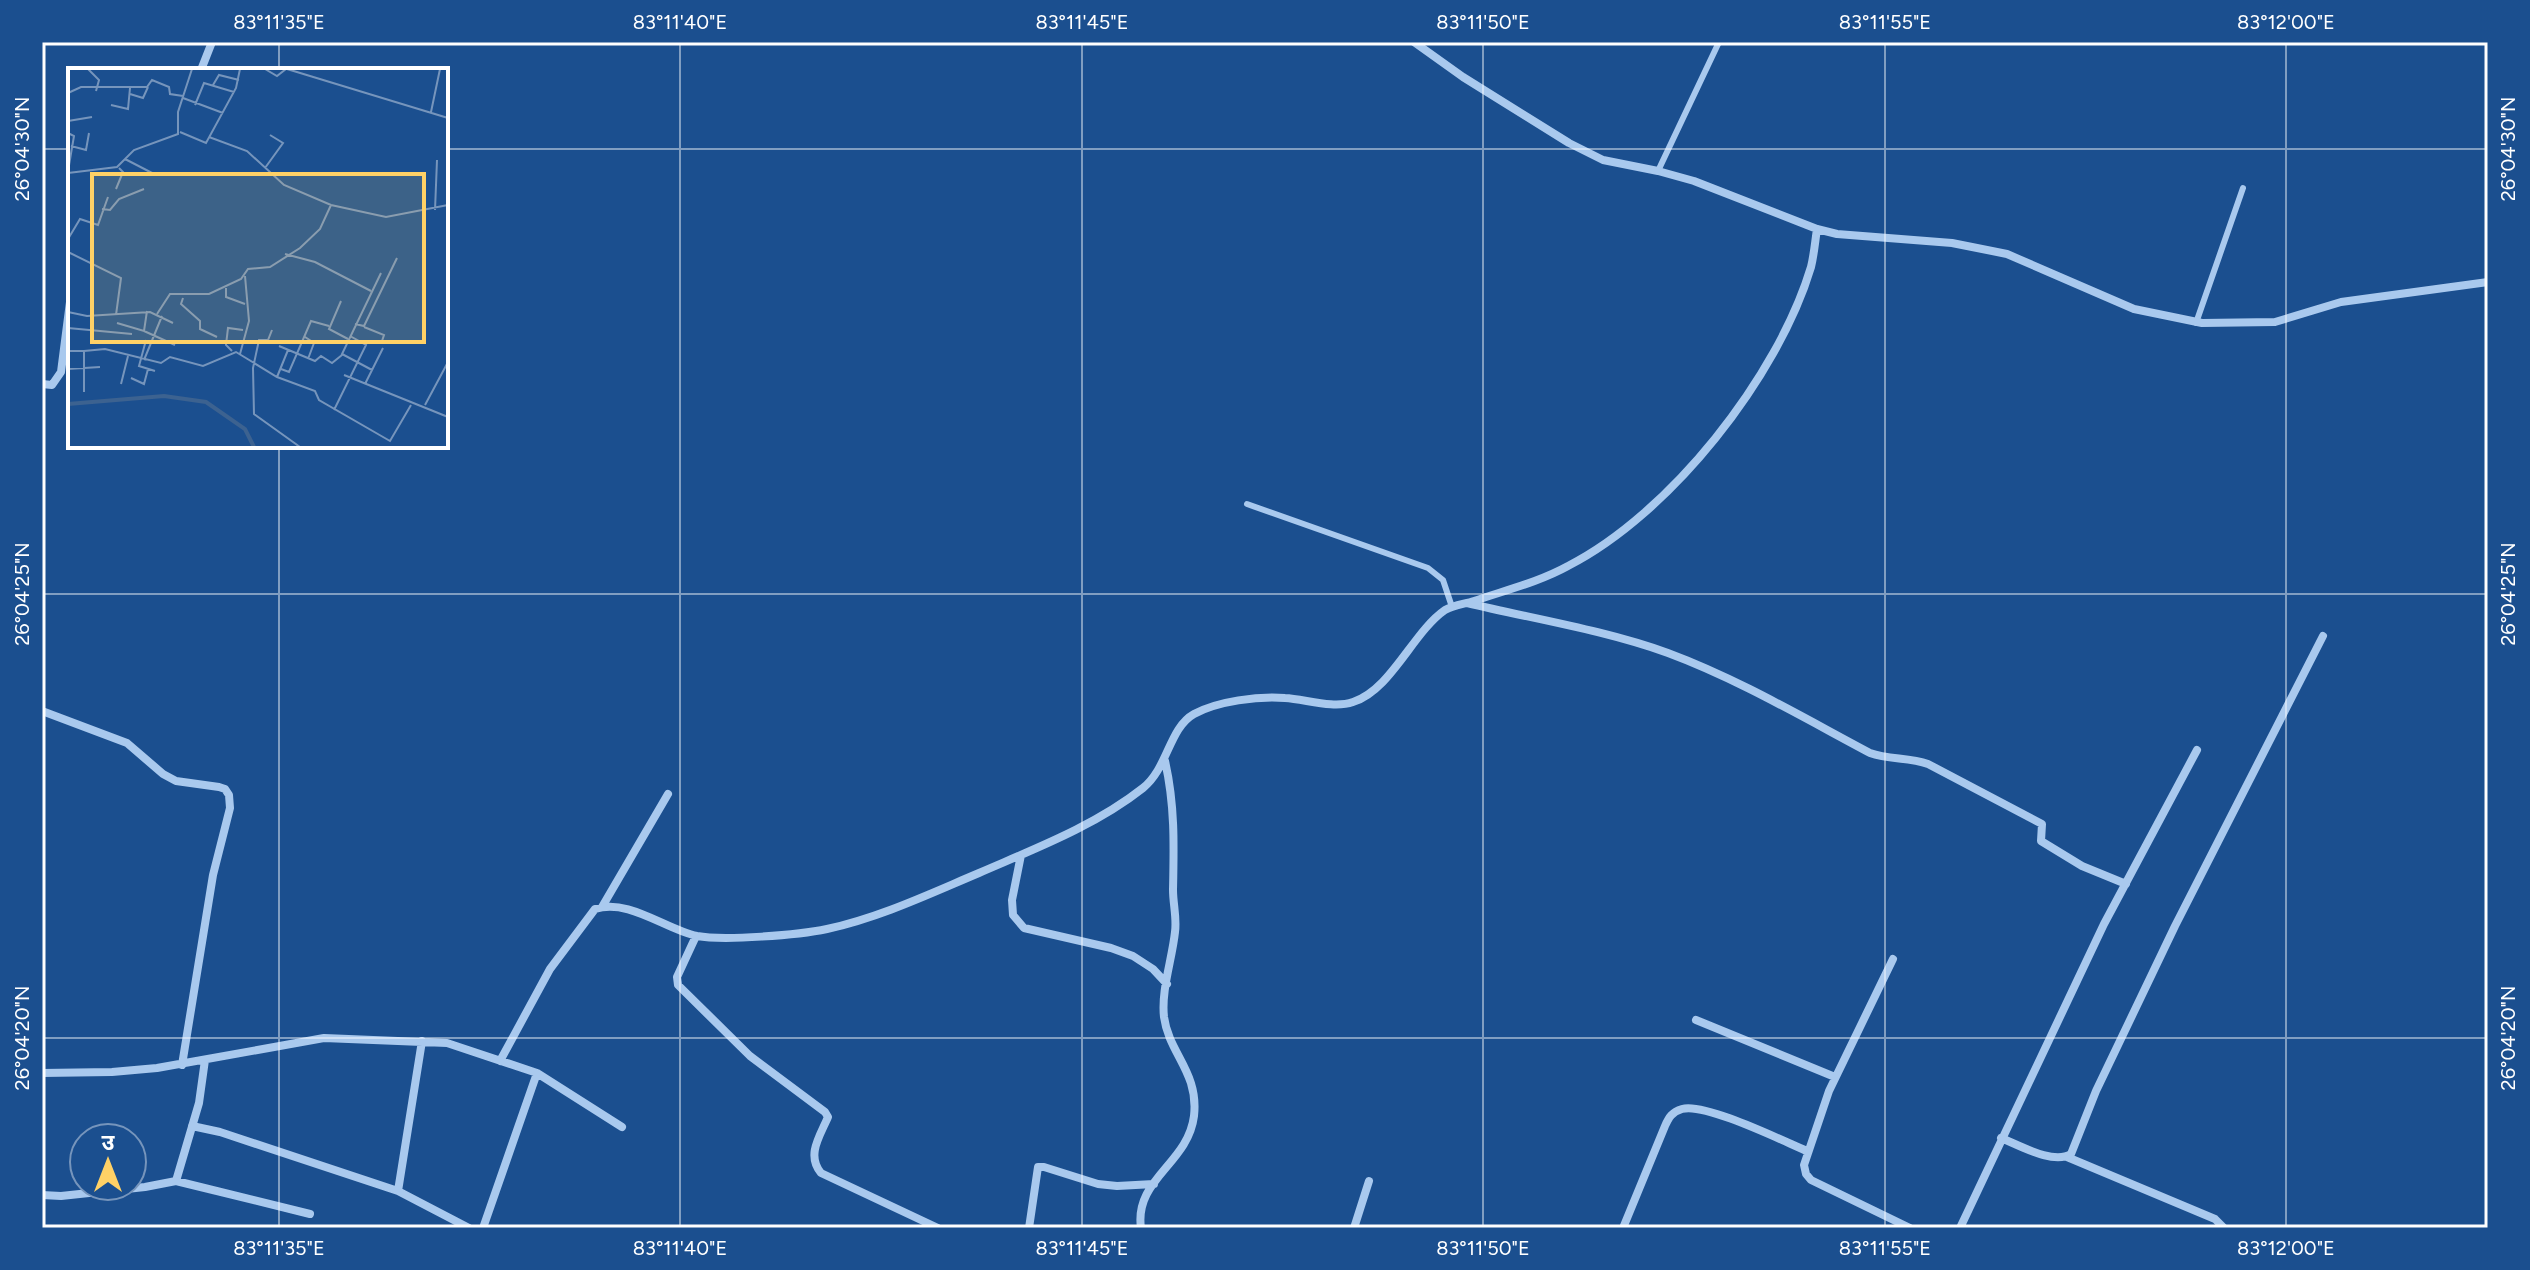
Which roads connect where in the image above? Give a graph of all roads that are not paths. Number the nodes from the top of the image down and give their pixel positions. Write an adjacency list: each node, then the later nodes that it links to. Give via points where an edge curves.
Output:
1 (212, 42): 4 (street)
2 (1414, 42): 5 (street, via 1569,143 1603,160)
3 (1719, 42): 5 (lane)
4 (202, 68)
5 (1658, 171): 7 (street)
6 (2243, 188): 10 (lane)
7 (1817, 229): 10 (street, via 2007,254 2113,302); 13 (street, via 1811,265 1775,348 1733,416 1667,491 1582,559 1549,576)
8 (2488, 282): 10 (street, via 2341,302 2275,322)
9 (68, 318): 11 (street, via 61,372 52,385)
10 (2196, 323)
11 (42, 384)
12 (1247, 504): 14 (lane, via 1428,568 1443,580)
13 (1466, 603): 14 (street); 21 (street, via 1634,642 1698,665 1870,753 1928,764 2042,824 2041,841 2074,862)
14 (1452, 607): 18 (street, via 1378,685 1354,702 1267,698 1200,711 1184,721)
15 (2323, 636): 38 (street, via 2175,926)
16 (42, 711): 30 (street, via 127,743 169,778 219,787 229,795)
17 (2197, 750): 21 (street)
18 (1165, 761): 20 (street, via 1138,792); 25 (street, via 1175,832 1175,930)
19 (668, 794): 22 (street)
20 (1021, 855): 23 (street, via 867,918 823,930); 25 (street, via 1012,900 1013,915 1024,928 1133,956)
21 (2126, 884): 36 (street)
22 (602, 907): 23 (street, via 624,909); 29 (street, via 590,914 557,958)
23 (696, 936): 48 (street, via 678,985 750,1056 825,1112 828,1117 813,1153 816,1167)
24 (1893, 959): 33 (street)
25 (1167, 984): 41 (street, via 1166,1026 1191,1082 1194,1116 1182,1150)
26 (1696, 1020): 33 (street)
27 (422, 1041): 28 (street, via 324,1038); 29 (street, via 447,1043); 42 (street)
28 (205, 1060): 30 (street); 34 (street)
29 (500, 1061): 32 (street)
30 (182, 1065): 31 (street)
31 (42, 1073)
32 (537, 1073): 35 (street); 47 (street)
33 (1835, 1077): 37 (street)
34 (192, 1126): 39 (street); 42 (street)
35 (622, 1127)
36 (2001, 1138): 38 (street, via 2052,1157); 45 (street)
37 (1807, 1151): 52 (street, via 1702,1109 1680,1109 1665,1126); 53 (street, via 1804,1165 1811,1180)
38 (2067, 1157): 54 (street, via 2215,1219)
39 (176, 1181): 43 (street); 44 (street)
40 (1369, 1181): 51 (street)
41 (1154, 1184): 49 (street, via 1098,1184 1038,1167); 50 (street, via 1141,1203)
42 (398, 1191): 46 (street)
43 (42, 1195)
44 (310, 1214)
45 (1962, 1227)
46 (469, 1228)
47 (483, 1228)
48 (938, 1228)
49 (1029, 1228)
50 (1141, 1228)
51 (1354, 1228)
52 (1623, 1228)
53 (1910, 1228)
54 (2224, 1228)

